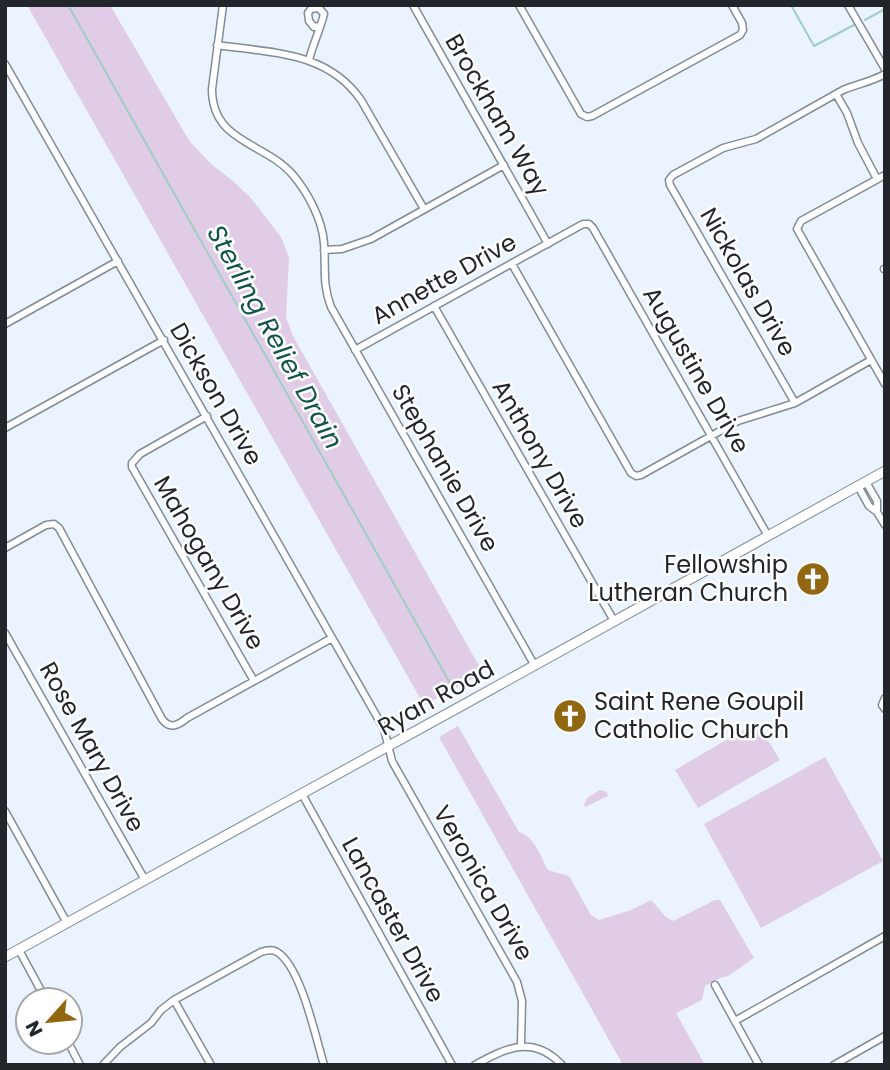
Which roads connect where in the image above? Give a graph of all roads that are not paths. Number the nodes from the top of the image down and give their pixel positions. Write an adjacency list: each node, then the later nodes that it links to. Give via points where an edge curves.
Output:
1 (223, 5): 7 (street)
2 (413, 5): 14 (street, Brockham Way)
3 (519, 5): 4 (street, via 581,114 587,117 740,35 742,23)
4 (732, 5)
5 (848, 5): 10 (street)
6 (316, 28): 8 (street)
7 (217, 46): 8 (street); 20 (street, via 212,89 216,113 230,132 292,174 317,217)
8 (309, 60): 17 (street, via 354,90)
9 (5, 64): 12 (street, Dickson Drive)
10 (885, 69)
11 (885, 75): 13 (street)
12 (9, 78): 21 (street, Dickson Drive)
13 (836, 94): 16 (street); 29 (street, Nickolas Drive, via 756,139 716,151 669,180)
14 (504, 165): 17 (street); 19 (street, Brockham Way)
15 (885, 175): 16 (street)
16 (877, 179): 27 (street, via 797,226)
17 (424, 209): 20 (street, via 363,242)
18 (589, 224): 19 (street, Annette Drive); 32 (street, Augustine Drive)
19 (548, 244): 22 (street, Annette Drive)
20 (324, 250): 26 (street, Stephanie Drive, via 325,287 331,307)
21 (118, 261): 24 (street); 25 (street, Dickson Drive)
22 (512, 264): 23 (street, Annette Drive); 32 (street, via 631,472 641,475)
23 (434, 306): 26 (street, Annette Drive); 38 (street, Anthony Drive)
24 (5, 324)
25 (164, 340): 30 (street, Dickson Drive); 31 (street)
26 (355, 350): 41 (street, Stephanie Drive)
27 (871, 360): 28 (street); 29 (street)
28 (885, 384)
29 (795, 403): 32 (street, via 738,421)
30 (207, 416): 40 (street, Dickson Drive); 42 (street, Mahogany Drive, via 140,454 132,467)
31 (5, 428)
32 (711, 436): 36 (street, Augustine Drive)
33 (885, 471): 34 (main road, Ryan Road)
34 (862, 484): 35 (street, via 877,501); 36 (main road, Ryan Road)
35 (885, 525)
36 (768, 536): 38 (main road, Ryan Road)
37 (5, 548): 42 (street, via 46,525 59,528 162,719 171,726)
38 (614, 621): 41 (main road, Ryan Road)
39 (5, 633): 48 (street, Rose Mary Drive)
40 (332, 638): 42 (street); 45 (street, Dickson Drive, via 385,730)
41 (535, 666): 45 (main road, Ryan Road)
42 (254, 681)
43 (885, 698): 44 (street)
44 (885, 709)
45 (389, 746): 46 (main road, Ryan Road); 58 (street, Veronica Drive, via 392,761 517,982 522,1001)
46 (302, 794): 48 (main road, Ryan Road); 62 (street, Lancaster Drive)
47 (5, 811): 49 (street)
48 (145, 880): 49 (main road, Ryan Road)
49 (67, 923): 51 (main road, Ryan Road)
50 (885, 936): 56 (street)
51 (19, 950): 52 (main road, Ryan Road); 54 (street)
52 (5, 957)
53 (715, 985): 56 (street)
54 (38, 986)
55 (174, 1000): 59 (street); 60 (street); 61 (street, via 261,952 276,951 304,995)
56 (735, 1021): 65 (street)
57 (885, 1036): 66 (street)
58 (521, 1045): 63 (street); 64 (street, via 548,1053)
59 (103, 1065)
60 (211, 1065)
61 (324, 1065)
62 (452, 1065)
63 (475, 1065)
64 (562, 1065)
65 (760, 1065)
66 (834, 1065)

